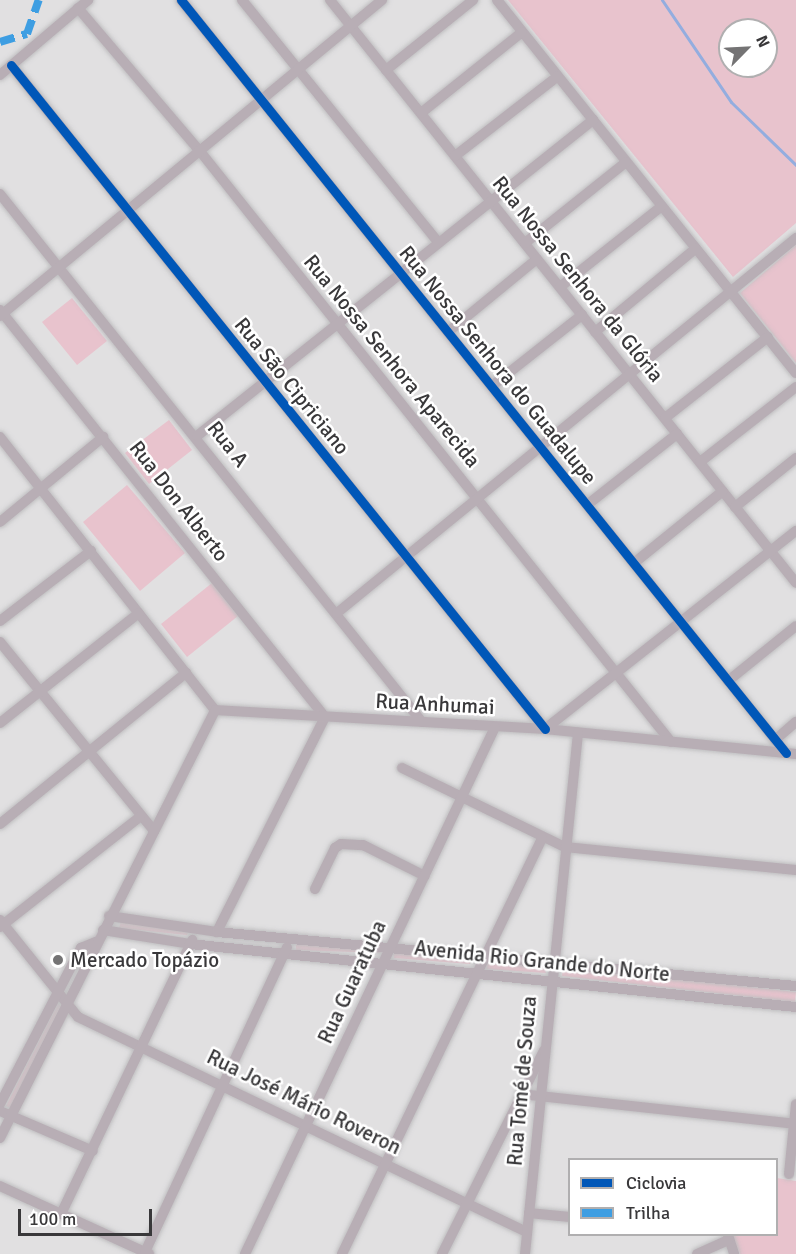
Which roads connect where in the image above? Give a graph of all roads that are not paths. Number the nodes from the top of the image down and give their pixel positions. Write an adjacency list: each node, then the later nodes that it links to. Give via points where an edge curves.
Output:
1 (88, 0): 8 (street)
2 (181, 0): 16 (street, Rua Nossa Senhora do Guadalupe)
3 (242, 0): 12 (street)
4 (330, 0): 9 (street, Rua Nossa Senhora da Glória)
5 (382, 0): 9 (street)
6 (473, 0): 13 (street)
7 (497, 0): 10 (street)
8 (78, 8): 11 (street); 19 (street, Rua Nossa Senhora Aparecida)
9 (351, 26): 12 (street); 13 (street, Rua Nossa Senhora da Glória)
10 (522, 32): 15 (street); 17 (street)
11 (11, 65): 14 (street); 25 (street, Rua São Cipriciano)
12 (298, 70): 16 (street); 27 (street)
13 (386, 70): 17 (street, Rua Nossa Senhora da Glória)
14 (0, 75)
15 (558, 76): 18 (street); 20 (street)
16 (261, 99): 19 (street); 32 (street, Rua Nossa Senhora do Guadalupe)
17 (421, 113): 20 (street, Rua Nossa Senhora da Glória)
18 (593, 120): 21 (street); 23 (street)
19 (199, 150): 25 (street); 37 (street, Rua Nossa Senhora Aparecida)
20 (455, 156): 23 (street, Rua Nossa Senhora da Glória)
21 (626, 162): 24 (street); 28 (street)
22 (0, 194): 31 (street, Rua A)
23 (490, 199): 27 (street); 28 (street, Rua Nossa Senhora da Glória)
24 (662, 206): 29 (street); 33 (street)
25 (127, 209): 31 (street); 43 (street, Rua São Cipriciano)
26 (796, 238): 34 (street)
27 (438, 242): 32 (street)
28 (525, 243): 30 (street, Rua Nossa Senhora da Glória)
29 (696, 248): 34 (street); 39 (street)
30 (537, 259): 33 (street, Rua Nossa Senhora da Glória); 38 (street)
31 (58, 266): 35 (street); 48 (street, Rua A)
32 (401, 274): 37 (street); 38 (street, Rua Nossa Senhora do Guadalupe)
33 (560, 287): 36 (street, Rua Nossa Senhora da Glória)
34 (731, 292): 40 (street); 42 (street)
35 (1, 313): 50 (street, Rua Don Alberto)
36 (582, 315): 39 (street, Rua Nossa Senhora da Glória); 44 (street)
37 (338, 324): 43 (street); 56 (street, Rua Nossa Senhora Aparecida)
38 (448, 332): 44 (street, Rua Nossa Senhora do Guadalupe)
39 (596, 332): 42 (street, Rua Nossa Senhora da Glória)
40 (768, 337): 41 (street); 46 (street)
41 (796, 373)
42 (631, 376): 46 (street, Rua Nossa Senhora da Glória); 51 (street)
43 (266, 381): 48 (street); 63 (street, Rua São Cipriciano)
44 (492, 386): 51 (street, Rua Nossa Senhora do Guadalupe)
45 (796, 387): 53 (street)
46 (665, 418): 47 (street, Rua Nossa Senhora da Glória)
47 (677, 434): 53 (street, Rua Nossa Senhora da Glória); 57 (street)
48 (197, 436): 67 (street, Rua A)
49 (0, 437): 54 (street)
50 (103, 437): 54 (street); 77 (street, Rua Don Alberto)
51 (540, 447): 56 (street); 57 (street, Rua Nossa Senhora do Guadalupe)
52 (796, 458): 58 (street)
53 (700, 462): 55 (street, Rua Nossa Senhora da Glória)
54 (41, 488): 59 (street); 61 (street)
55 (723, 491): 58 (street, Rua Nossa Senhora da Glória); 64 (street)
56 (477, 498): 63 (street); 73 (street, Rua Nossa Senhora Aparecida)
57 (587, 505): 64 (street, Rua Nossa Senhora do Guadalupe)
58 (735, 507): 62 (street, Rua Nossa Senhora da Glória)
59 (0, 522)
60 (796, 531): 62 (street)
61 (91, 551): 66 (street); 68 (street)
62 (771, 551): 65 (street, Rua Nossa Senhora da Glória); 69 (street)
63 (406, 556): 67 (street); 82 (street, Rua São Cipriciano)
64 (633, 563): 69 (street, Rua Nossa Senhora do Guadalupe)
65 (796, 583)
66 (139, 613): 72 (street); 75 (street)
67 (337, 614): 78 (street, Rua A)
68 (0, 621)
69 (683, 625): 73 (street); 74 (street, Rua Nossa Senhora do Guadalupe)
70 (796, 626): 74 (street)
71 (0, 642): 75 (street)
72 (186, 673): 76 (street); 86 (street)
73 (618, 675): 82 (street); 85 (street, Rua Nossa Senhora Aparecida)
74 (728, 681): 84 (street, Rua Nossa Senhora do Guadalupe)
75 (39, 692): 80 (street); 86 (street)
76 (215, 710): 77 (street, Rua Anhumai); 92 (street)
77 (325, 717): 78 (street, Rua Anhumai); 102 (street)
78 (422, 722): 81 (street, Rua Anhumai)
79 (796, 722): 84 (street)
80 (0, 723)
81 (495, 726): 82 (street, Rua Anhumai); 89 (street, Rua Guaratuba)
82 (545, 729): 83 (street, Rua Anhumai)
83 (579, 733): 85 (street, Rua Anhumai); 94 (street, Rua Tomé de Souza)
84 (775, 740): 87 (street, Rua Nossa Senhora do Guadalupe)
85 (671, 742): 87 (street, Rua Anhumai)
86 (88, 754): 90 (street); 91 (street)
87 (791, 754)
88 (402, 768): 89 (street)
89 (465, 799): 93 (street); 96 (street, Rua Guaratuba)
90 (140, 817): 92 (street); 99 (street)
91 (0, 824)
92 (154, 831): 98 (street)
93 (542, 839): 94 (street); 108 (street)
94 (565, 847): 95 (street); 110 (street, Rua Tomé de Souza)
95 (796, 870)
96 (425, 876): 97 (street, via 363,845 335,848); 106 (street, Rua Guaratuba)
97 (315, 889)
98 (109, 916): 100 (street, Avenida Rio Grande do Norte); 101 (street)
99 (1, 924): 114 (street, Rua José Mário Roveron)
100 (196, 929): 102 (street, Avenida Rio Grande do Norte); 105 (street)
101 (103, 930): 104 (street); 105 (street, Avenida Rio Grande do Norte)
102 (217, 932): 103 (street, Avenida Rio Grande do Norte)
103 (291, 939): 106 (street, Avenida Rio Grande do Norte); 107 (street)
104 (98, 941): 114 (street, via 81,948); 115 (street)
105 (190, 944): 107 (street, Avenida Rio Grande do Norte); 118 (street)
106 (388, 948): 108 (street, Avenida Rio Grande do Norte); 109 (street, Rua Guaratuba)
107 (284, 954): 109 (street, Avenida Rio Grande do Norte); 119 (street)
108 (483, 958): 110 (street, Avenida Rio Grande do Norte); 111 (street)
109 (381, 963): 111 (street, Avenida Rio Grande do Norte); 127 (street, Rua Guaratuba)
110 (553, 963): 112 (street, Rua Tomé de Souza); 113 (street, Avenida Rio Grande do Norte)
111 (475, 973): 112 (street, Avenida Rio Grande do Norte); 130 (street)
112 (551, 981): 116 (street, Avenida Rio Grande do Norte); 117 (street, Rua Tomé de Souza)
113 (796, 986)
114 (56, 994): 115 (street, Rua José Mário Roveron); 122 (street)
115 (66, 1005): 118 (street, Rua José Mário Roveron, via 78,1017); 125 (street)
116 (796, 1007)
117 (547, 1042): 120 (street); 121 (street, Rua Tomé de Souza)
118 (144, 1047): 119 (street, Rua José Mário Roveron); 129 (street)
119 (225, 1084): 127 (street, Rua José Mário Roveron); 140 (street)
120 (521, 1094): 121 (street); 134 (street)
121 (542, 1096): 126 (street); 135 (street, Rua Tomé de Souza)
122 (0, 1104)
123 (796, 1104): 126 (street)
124 (0, 1112): 125 (street)
125 (11, 1117): 128 (street); 129 (street)
126 (795, 1124): 132 (street)
127 (308, 1125): 130 (street, Rua José Mário Roveron); 141 (street, Rua Guaratuba)
128 (0, 1138)
129 (93, 1151): 136 (street)
130 (386, 1163): 134 (street, Rua José Mário Roveron); 142 (street)
131 (778, 1173): 132 (street)
132 (793, 1174)
133 (0, 1186): 136 (street)
134 (467, 1202): 138 (street, Rua José Mário Roveron); 143 (street)
135 (529, 1213): 137 (street); 138 (street, Rua Tomé de Souza)
136 (61, 1214): 140 (street)
137 (568, 1217)
138 (527, 1232): 144 (street, Rua Tomé de Souza)
139 (728, 1237): 145 (street); 146 (street)
140 (147, 1253)
141 (245, 1254)
142 (342, 1254)
143 (442, 1254)
144 (525, 1254)
145 (697, 1254)
146 (734, 1254)

